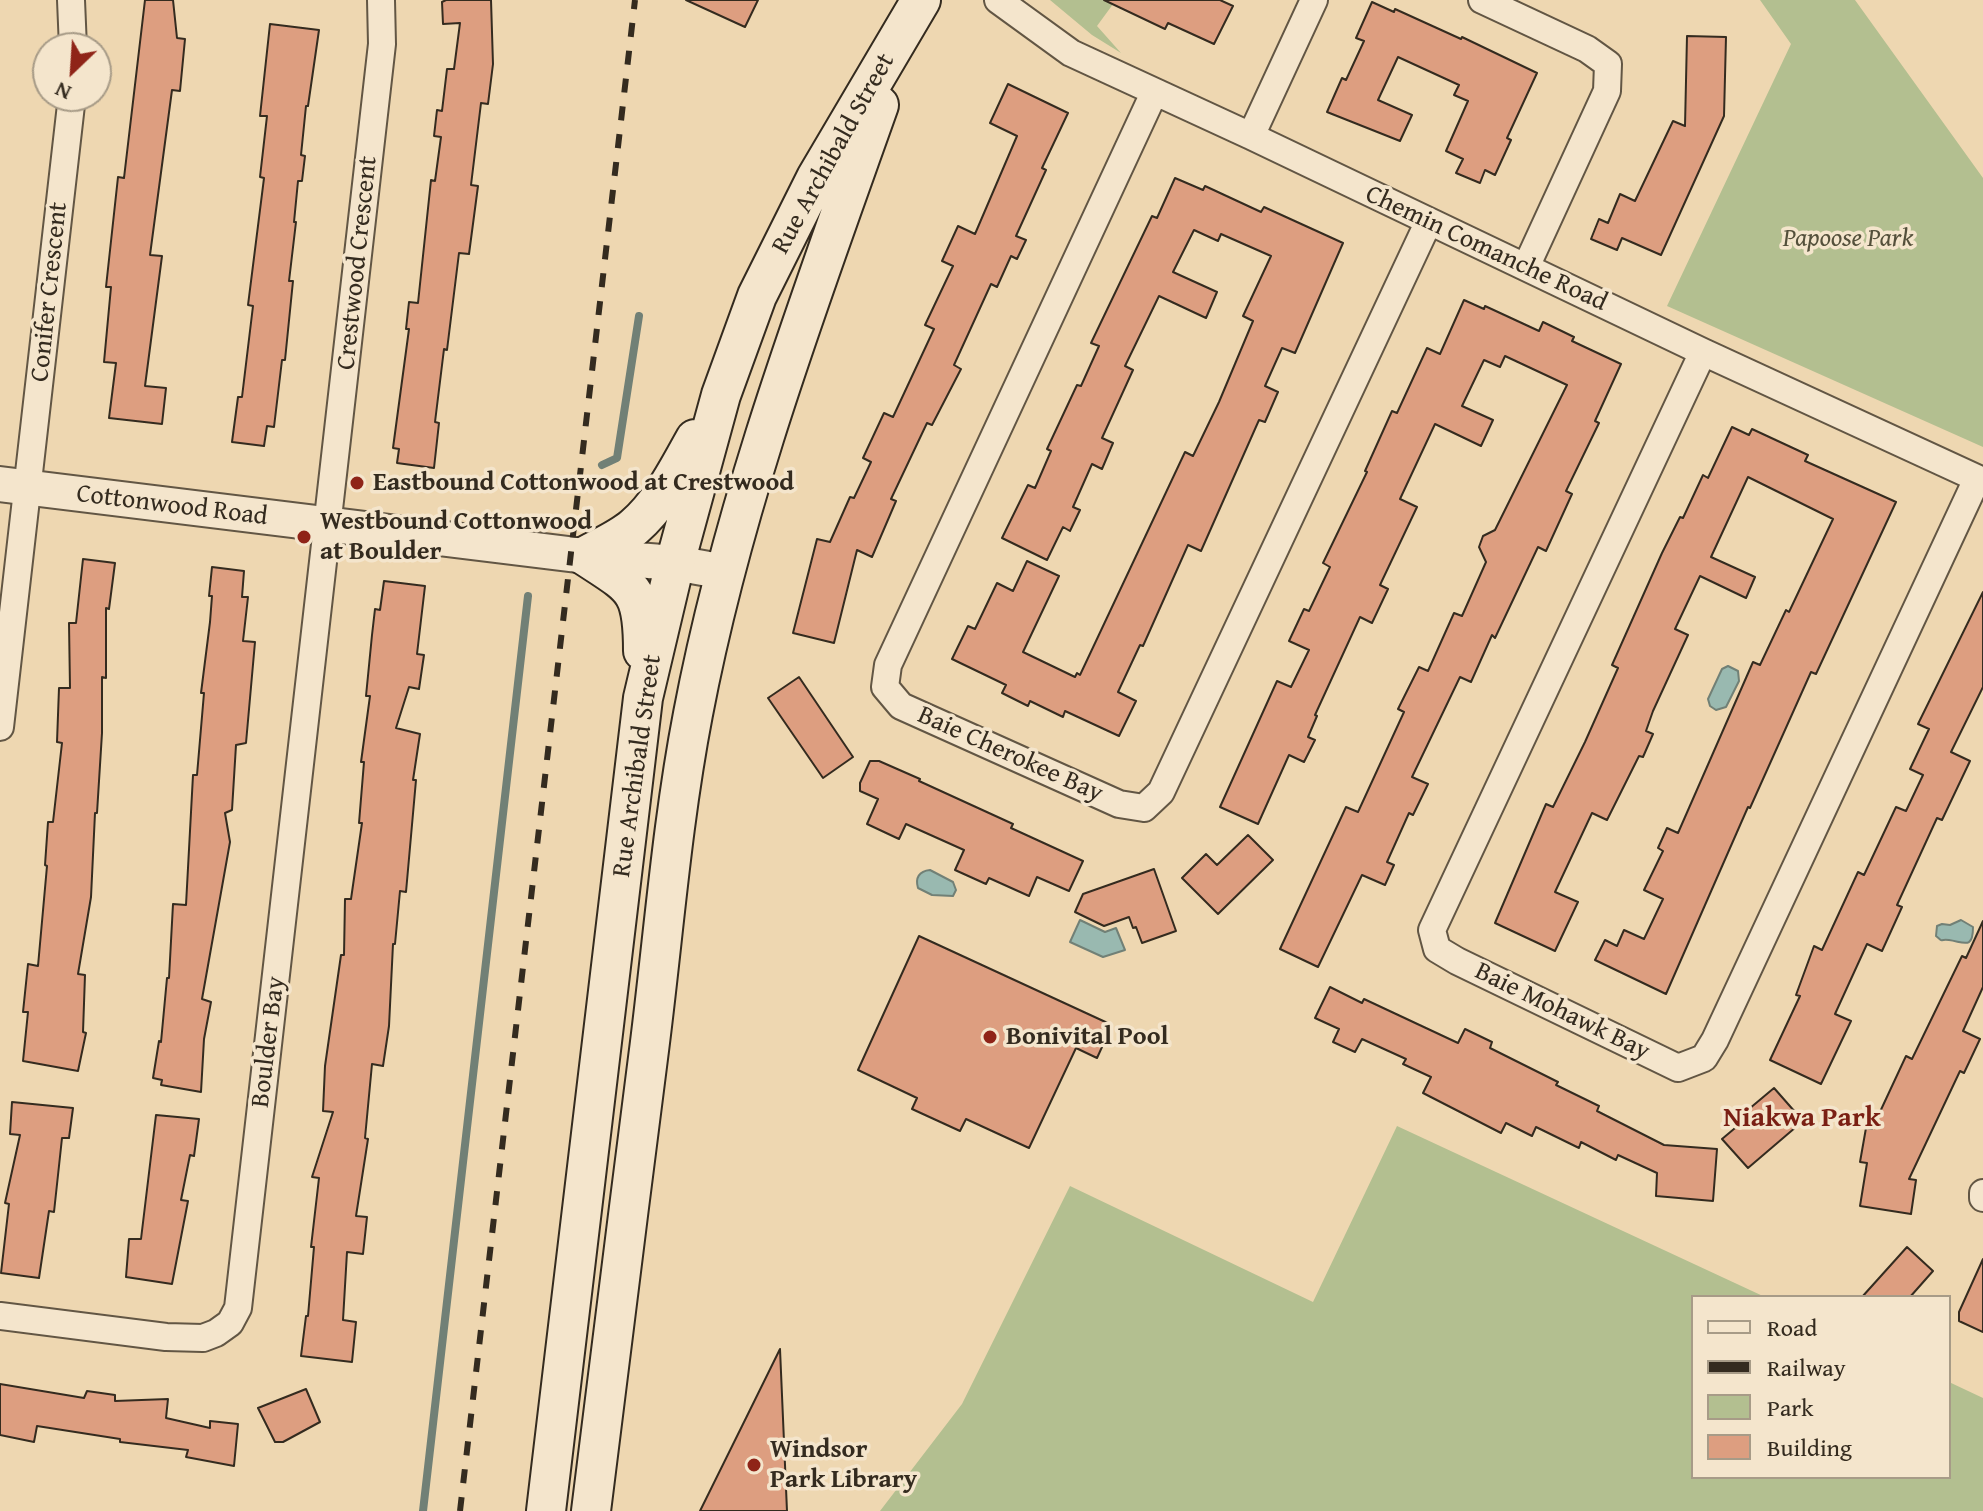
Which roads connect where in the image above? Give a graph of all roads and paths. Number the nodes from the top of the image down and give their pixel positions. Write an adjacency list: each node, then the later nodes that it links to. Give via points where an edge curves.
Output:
1 (71, 0): 7 (street)
2 (381, 0): 17 (street, Crestwood Crescent, via 382,44)
3 (998, 0): 8 (street, Chemin Comanche Road, via 1071,53)
4 (1314, 0): 10 (street)
5 (1482, 0): 12 (street, via 1608,64 1607,91)
6 (914, 11): 14 (main road, Rue Archibald Street, via 794,220 757,296); 20 (main road, Rue Archibald Street, via 799,327)
7 (72, 32)
8 (1154, 93): 10 (street, Chemin Comanche Road); 11 (street, Baie Cherokee Bay, via 888,665 885,687 901,706 1119,804 1144,808 1161,792)
9 (70, 112): 16 (street, Conifer Crescent)
10 (1251, 136): 11 (street, Chemin Comanche Road)
11 (1428, 223): 12 (street, Chemin Comanche Road)
12 (1526, 267): 13 (street, Chemin Comanche Road)
13 (1703, 352): 15 (street, Chemin Comanche Road); 15 (street, Baie Mohawk Bay, via 1432,930 1437,949 1457,961 1678,1068 1704,1058 1715,1040)
14 (721, 395): 18 (main road, via 650,511); 19 (main road, Rue Archibald Street)
15 (1980, 480)
16 (14, 486): 17 (street, Cottonwood Road); 22 (street, Conifer Crescent)
17 (329, 525): 18 (street, Cottonwood Road); 23 (street, Boulder Bay, via 238,1308 230,1323 203,1338)
18 (585, 556): 19 (street, Cottonwood Road); 21 (main road, via 623,581 638,599 643,617)
19 (675, 563): 20 (street, Cottonwood Road); 21 (main road, Rue Archibald Street)
20 (725, 572): 25 (main road, Rue Archibald Street, via 693,714 671,852)
21 (643, 698): 24 (main road, Rue Archibald Street)
22 (0, 727)
23 (0, 1316)
24 (546, 1511)
25 (591, 1511)

